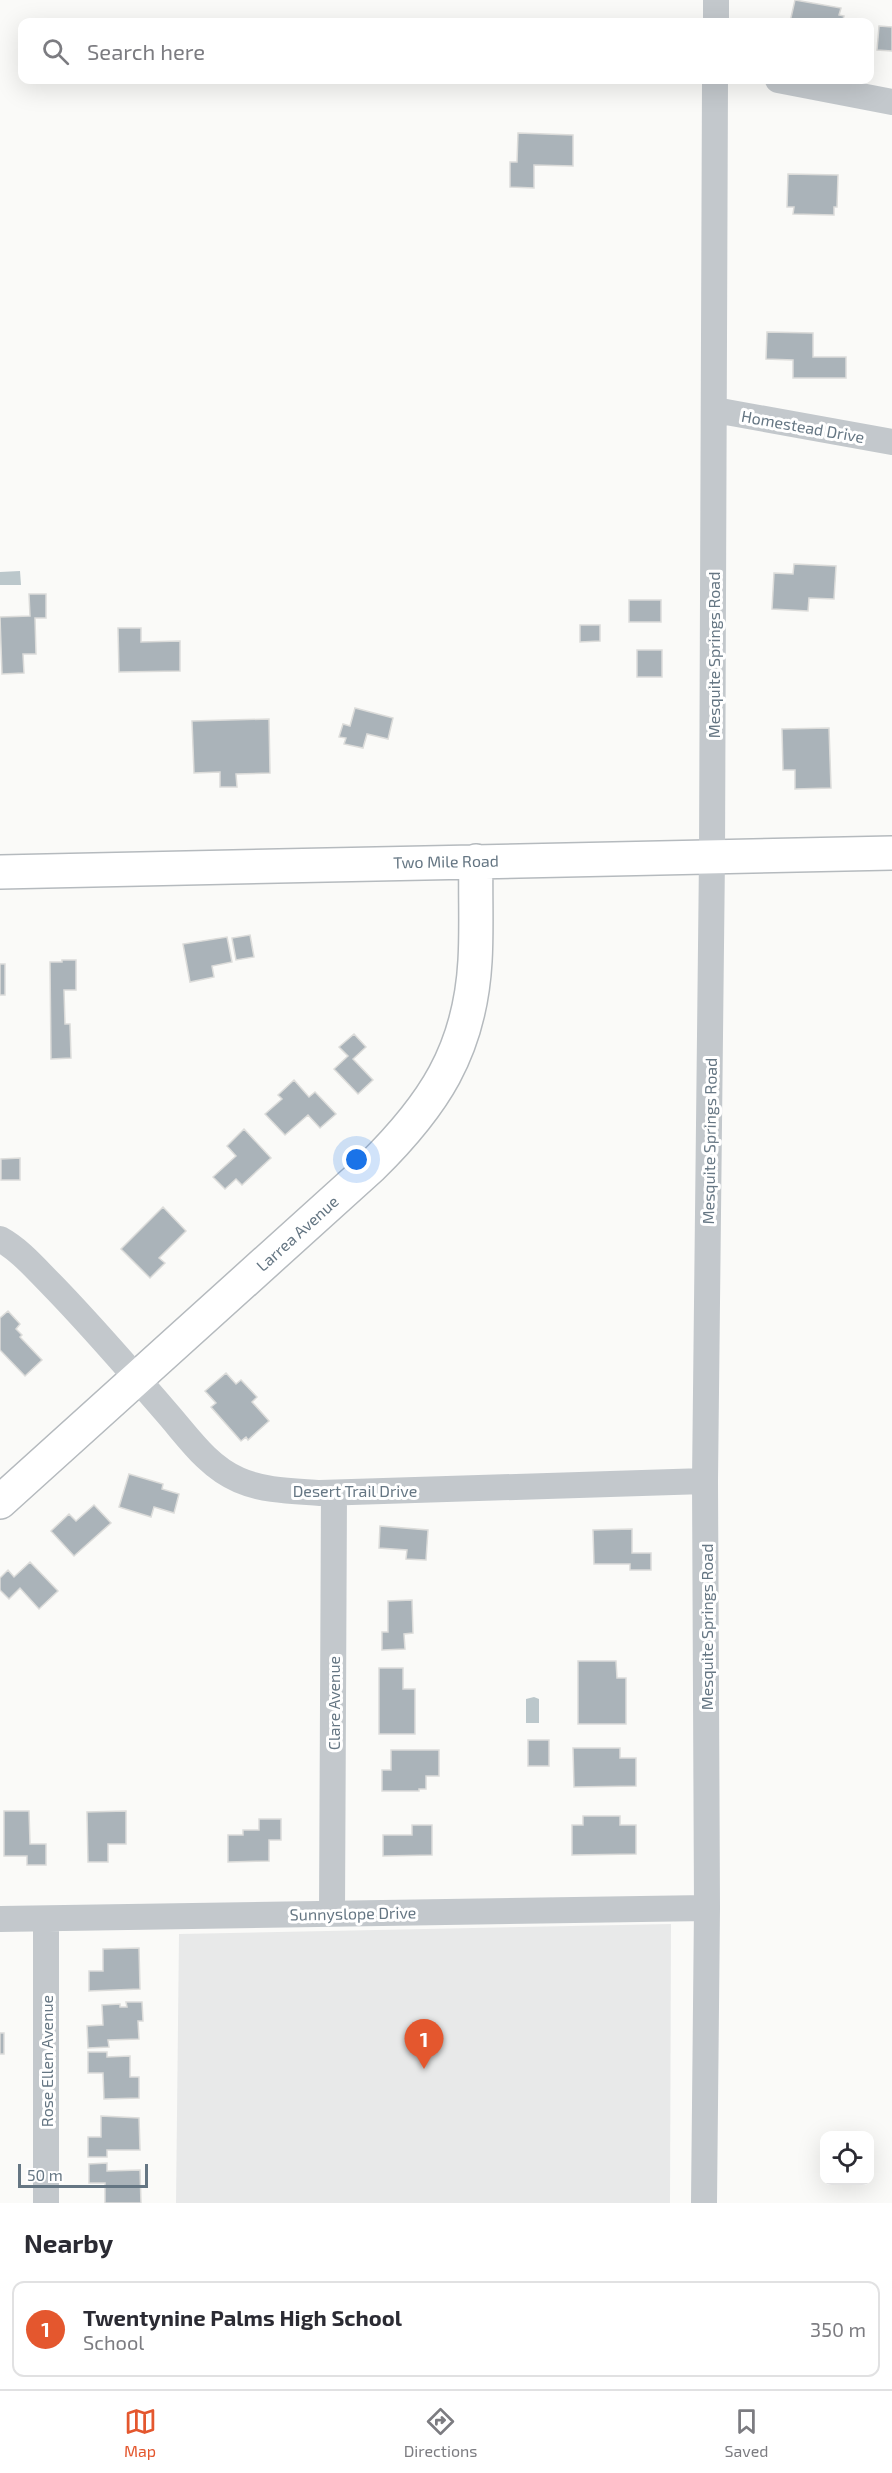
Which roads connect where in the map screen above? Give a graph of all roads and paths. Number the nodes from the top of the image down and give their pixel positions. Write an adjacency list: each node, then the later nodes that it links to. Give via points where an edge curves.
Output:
1 (716, 0): 2 (street)
2 (716, 18)
3 (716, 84): 6 (street, Mesquite Springs Road)
4 (799, 84): 5 (street)
5 (892, 102)
6 (715, 410): 7 (street, Homestead Drive); 9 (street, Mesquite Springs Road)
7 (892, 442)
8 (892, 853): 9 (main road, Two Mile Road)
9 (712, 857): 10 (main road, Two Mile Road); 14 (street, Mesquite Springs Road)
10 (476, 861): 11 (main road, Two Mile Road); 13 (main road, Larrea Avenue, via 475,962 468,1010 462,1039 428,1104 371,1167)
11 (0, 872)
12 (0, 1239): 13 (street, Desert Trail Drive, via 23,1256)
13 (137, 1378): 15 (street, Desert Trail Drive, via 199,1451 238,1480 278,1490); 16 (main road, Larrea Avenue)
14 (705, 1481): 15 (street, Desert Trail Drive); 17 (street, Mesquite Springs Road)
15 (334, 1493): 18 (street, Clare Avenue)
16 (0, 1502)
17 (707, 1908): 18 (street, Sunnyslope Drive); 22 (street, Mesquite Springs Road)
18 (332, 1913): 20 (street, Sunnyslope Drive)
19 (0, 1919): 20 (street, Sunnyslope Drive)
20 (46, 1919): 21 (street, Rose Ellen Avenue)
21 (46, 2203)
22 (704, 2203)

